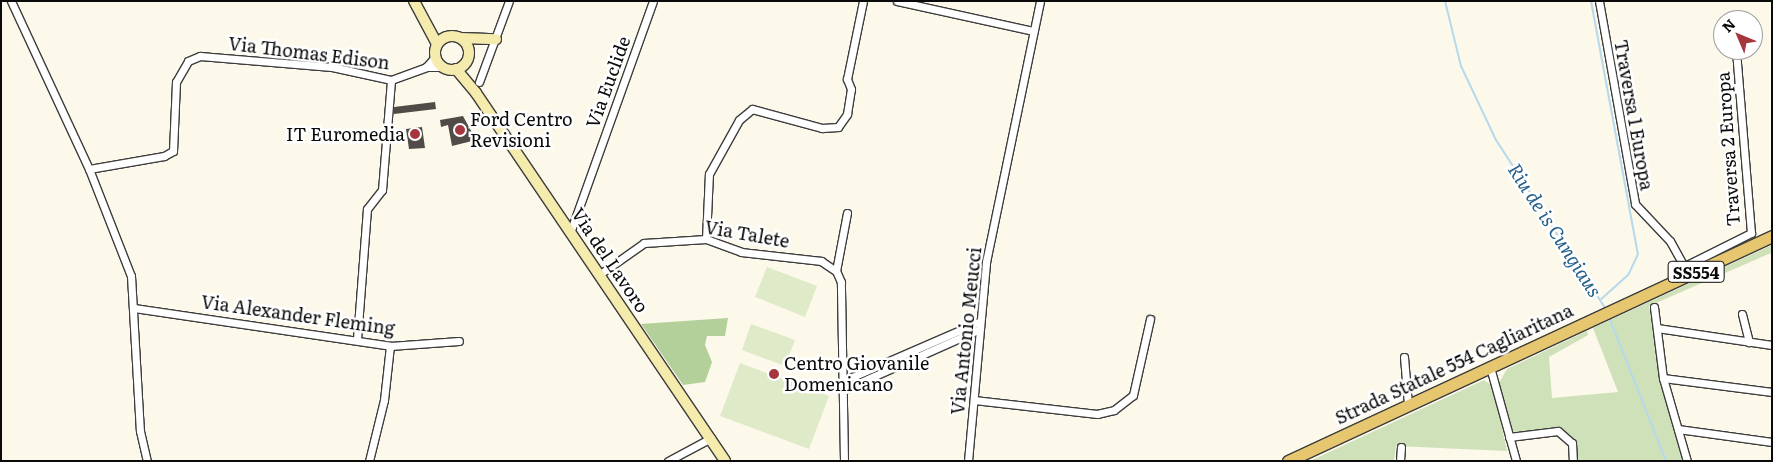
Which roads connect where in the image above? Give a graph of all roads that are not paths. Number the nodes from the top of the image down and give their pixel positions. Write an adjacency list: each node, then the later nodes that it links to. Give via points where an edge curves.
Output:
1 (11, 1): 22 (street)
2 (414, 1): 9 (main road)
3 (509, 1): 13 (street)
4 (653, 1): 24 (street, Via Euclide)
5 (864, 1): 26 (street, via 847,79 851,90 847,114 838,127 822,128 752,110 739,120 709,174)
6 (897, 1): 10 (street)
7 (1040, 1): 10 (street, Via Antonio Meucci)
8 (1599, 1): 27 (street, Traversa 1 Europa, via 1635,204 1670,241)
9 (431, 27): 11 (main road); 14 (main road)
10 (1033, 31): 34 (street, Via Antonio Meucci, via 986,262)
11 (448, 36): 12 (main road); 14 (main road)
12 (461, 38): 13 (main road); 17 (main road)
13 (496, 39): 17 (main road); 21 (street)
14 (437, 44): 15 (main road)
15 (435, 57): 18 (street); 19 (main road)
16 (1737, 60): 27 (street, Traversa 2 Europa, via 1751,233)
17 (463, 63): 19 (main road); 24 (main road, Via del Lavoro, via 467,79)
18 (426, 67): 19 (street); 20 (street, Via Thomas Edison)
19 (443, 67)
20 (391, 80): 22 (street, Via Thomas Edison, via 332,67 200,56 188,61 176,82 173,150 164,156); 36 (street, via 382,190 367,209)
21 (479, 82)
22 (89, 169): 31 (street, via 131,276)
23 (847, 213): 28 (street)
24 (571, 230): 29 (main road, Via del Lavoro)
25 (1772, 236): 27 (main road, Strada Statale 554 Cagliaritana / SS554)
26 (706, 239): 28 (street, Via Talete, via 741,252 821,261); 29 (street, Via Talete, via 644,243)
27 (1687, 270): 43 (main road, Strada Statale 554 Cagliaritana / SS554, via 1619,307)
28 (836, 271): 45 (street, via 841,282)
29 (600, 274): 52 (main road, Via del Lavoro)
30 (1654, 307): 35 (street)
31 (134, 308): 36 (street, Via Alexander Fleming); 55 (street, via 140,432)
32 (1742, 314): 38 (street)
33 (1150, 318): 48 (street, via 1133,395 1114,410 1097,414)
34 (978, 326): 41 (street); 48 (street, Via Antonio Meucci)
35 (1657, 328): 38 (street); 44 (street)
36 (357, 339): 40 (street, Via Alexander Fleming)
37 (459, 341): 40 (street, Via Alexander Fleming)
38 (1749, 342): 39 (street)
39 (1772, 345)
40 (390, 346): 56 (street, via 384,400)
41 (910, 356): 45 (street); 46 (street)
42 (1404, 357): 49 (street)
43 (1490, 367): 49 (main road, Strada Statale 554 Cagliaritana / SS554); 51 (street)
44 (1663, 378): 47 (street); 50 (street)
45 (843, 380): 46 (street)
46 (843, 390): 59 (street)
47 (1772, 392)
48 (974, 400): 60 (street, Via Antonio Meucci)
49 (1408, 405): 61 (main road, Strada Statale 554 Cagliaritana / SS554)
50 (1678, 429): 53 (street); 65 (street)
51 (1509, 437): 63 (street); 64 (street, via 1558,431 1572,443)
52 (711, 438): 57 (street); 58 (main road, Via del Lavoro)
53 (1772, 442)
54 (1402, 447): 62 (street)
55 (147, 461)
56 (369, 461)
57 (668, 461)
58 (725, 461)
59 (844, 461)
60 (968, 461)
61 (1288, 461)
62 (1400, 461)
63 (1516, 461)
64 (1573, 461)
65 (1687, 461)

